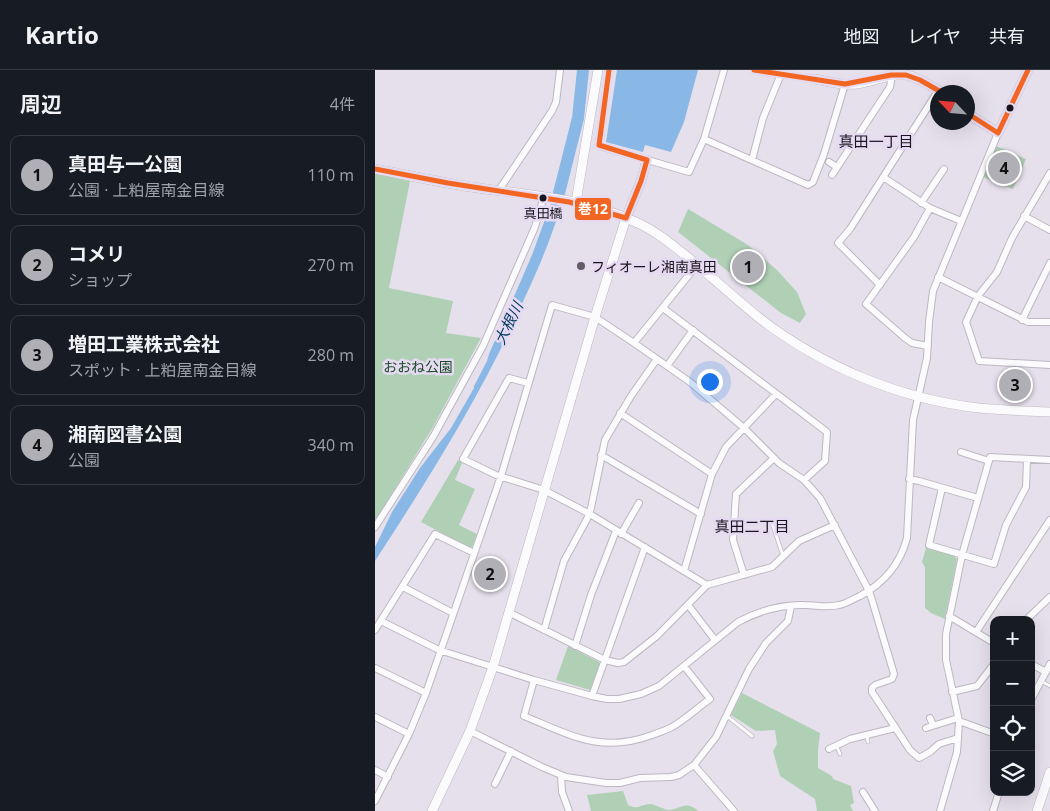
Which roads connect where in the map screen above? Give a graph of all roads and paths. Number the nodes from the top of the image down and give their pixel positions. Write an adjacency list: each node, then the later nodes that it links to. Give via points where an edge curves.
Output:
1 (560, 70): 25 (street, via 552,111)
2 (599, 70): 27 (street)
3 (609, 70): 16 (street, via 599,145)
4 (724, 70): 15 (street)
5 (755, 70): 7 (street)
6 (1028, 70): 14 (street)
7 (781, 74): 9 (street); 17 (street, via 763,118)
8 (892, 76): 10 (street); 11 (street, via 906,75); 19 (street, via 890,86)
9 (814, 79): 10 (street)
10 (845, 84): 17 (street, via 813,182 809,185)
11 (930, 86)
12 (930, 107): 24 (street)
13 (975, 118): 14 (street)
14 (998, 132): 32 (street)
15 (704, 139): 16 (street, via 689,172); 17 (street)
16 (647, 160): 31 (street)
17 (752, 160)
18 (829, 162): 19 (street)
19 (837, 167): 23 (street)
20 (944, 168): 28 (street)
21 (375, 169): 25 (street)
22 (1050, 173): 30 (street)
23 (832, 175)
24 (883, 177): 28 (street); 37 (street, via 838,243)
25 (499, 190): 26 (street)
26 (546, 197): 27 (street); 74 (street, via 483,346 433,437)
27 (574, 202): 31 (street)
28 (921, 202): 29 (street)
29 (930, 208): 32 (street); 37 (street)
30 (1024, 216): 33 (street); 38 (street, via 997,272)
31 (626, 218): 35 (street, via 668,241); 40 (street)
32 (961, 220): 36 (street)
33 (1050, 230)
34 (1050, 263): 41 (street)
35 (697, 265): 39 (street); 51 (street, via 758,316 812,353 873,382)
36 (938, 277): 38 (street); 45 (street, via 931,306)
37 (880, 285): 45 (street, via 866,304 912,343)
38 (978, 296): 41 (street); 47 (street, via 966,322 979,361)
39 (663, 308): 43 (street); 44 (street)
40 (595, 318): 44 (street); 49 (street, via 552,305); 66 (street)
41 (1023, 320): 42 (street)
42 (1050, 322)
43 (693, 330): 48 (street); 50 (street)
44 (634, 343): 46 (street)
45 (928, 346): 51 (street)
46 (657, 359): 48 (street); 53 (street)
47 (1050, 365)
48 (667, 366): 54 (street)
49 (528, 383): 62 (street); 62 (street, via 509,378 463,459)
50 (776, 394): 54 (street); 63 (street, via 827,432 825,461)
51 (918, 396): 52 (street, via 977,408); 64 (street)
52 (1050, 412)
53 (620, 413): 56 (street, via 605,440); 61 (street)
54 (745, 428): 57 (street); 61 (street, via 726,447)
55 (961, 452): 60 (street)
56 (601, 455): 69 (street); 70 (street)
57 (774, 458): 63 (street); 81 (street, via 736,494 733,540)
58 (1027, 460): 59 (street); 60 (street, via 990,457); 78 (street, via 1026,487 1006,525 994,564)
59 (1050, 460)
60 (989, 461): 67 (street)
61 (712, 474): 70 (street)
62 (501, 476): 66 (street); 77 (street)
63 (804, 480): 73 (street, via 820,498)
64 (909, 480): 65 (street); 84 (street, via 909,524 904,549 892,571)
65 (943, 488): 67 (street); 78 (street, via 929,546)
66 (544, 490): 69 (street); 88 (street)
67 (978, 498): 78 (street)
68 (639, 503): 75 (street)
69 (588, 513): 75 (street); 94 (street, via 565,561)
70 (701, 514): 80 (street)
71 (1050, 520): 95 (street)
72 (772, 523): 79 (lane)
73 (835, 525): 79 (street, via 799,541); 84 (street)
74 (375, 527)
75 (619, 532): 76 (street); 98 (street, via 591,595)
76 (645, 547): 80 (street); 100 (street)
77 (474, 553): 83 (street, via 435,534); 89 (street)
78 (962, 555): 90 (street)
79 (783, 556): 81 (street, via 772,567)
80 (684, 571): 82 (street)
81 (744, 575): 82 (street)
82 (707, 585): 86 (street)
83 (403, 587): 89 (street); 92 (street)
84 (869, 591): 87 (street, via 837,606); 120 (street, via 894,674 891,679 872,688)
85 (1050, 597): 91 (street)
86 (688, 605): 96 (street); 100 (street, via 625,662)
87 (791, 606): 96 (street, via 753,614); 115 (street, via 788,621 767,643 749,670)
88 (508, 612): 94 (street); 104 (street)
89 (453, 613): 99 (street)
90 (949, 616): 95 (street); 111 (street, via 946,660)
91 (1030, 616)
92 (381, 621): 93 (street); 99 (street)
93 (375, 630)
94 (544, 630): 98 (street)
95 (976, 632): 97 (street)
96 (715, 640): 102 (street)
97 (990, 641)
98 (575, 646): 100 (street)
99 (439, 650): 104 (street); 113 (street)
100 (605, 660): 114 (street)
101 (1050, 664): 107 (street)
102 (684, 666): 108 (street, via 710,699 670,728 637,741 616,744 578,739 524,716); 114 (street, via 659,686 641,694 619,699)
103 (1035, 666): 107 (street)
104 (493, 667): 108 (street); 122 (street)
105 (375, 668): 113 (street)
106 (990, 669): 111 (street, via 977,686)
107 (1046, 672): 109 (street)
108 (534, 680): 114 (street)
109 (1041, 681): 110 (lane); 112 (street)
110 (1050, 686)
111 (953, 692): 118 (street)
112 (1035, 692)
113 (426, 693): 124 (street)
114 (592, 696)
115 (726, 716): 126 (lane); 133 (street)
116 (375, 717): 124 (street)
117 (930, 718): 119 (street)
118 (958, 720): 119 (street); 123 (street); 127 (street)
119 (933, 725): 121 (street)
120 (895, 728): 125 (street); 127 (street, via 919,758 939,744)
121 (926, 728)
122 (470, 731): 131 (street); 142 (street)
123 (990, 731)
124 (409, 734): 137 (street)
125 (867, 735): 128 (lane); 129 (street)
126 (752, 736)
127 (958, 738): 146 (street)
128 (868, 742)
129 (836, 746): 130 (street); 132 (lane)
130 (829, 749)
131 (511, 751): 136 (street); 138 (street)
132 (840, 754)
133 (694, 765): 136 (street, via 671,777 640,778 620,783); 144 (street)
134 (375, 770): 137 (street)
135 (1050, 772): 148 (street)
136 (561, 775): 143 (street, via 561,792)
137 (388, 777): 141 (street)
138 (495, 784)
139 (863, 792): 145 (street)
140 (998, 796): 147 (street)
141 (375, 801)
142 (431, 811)
143 (569, 811)
144 (734, 811)
145 (875, 811)
146 (940, 811)
147 (993, 811)
148 (1037, 811)

